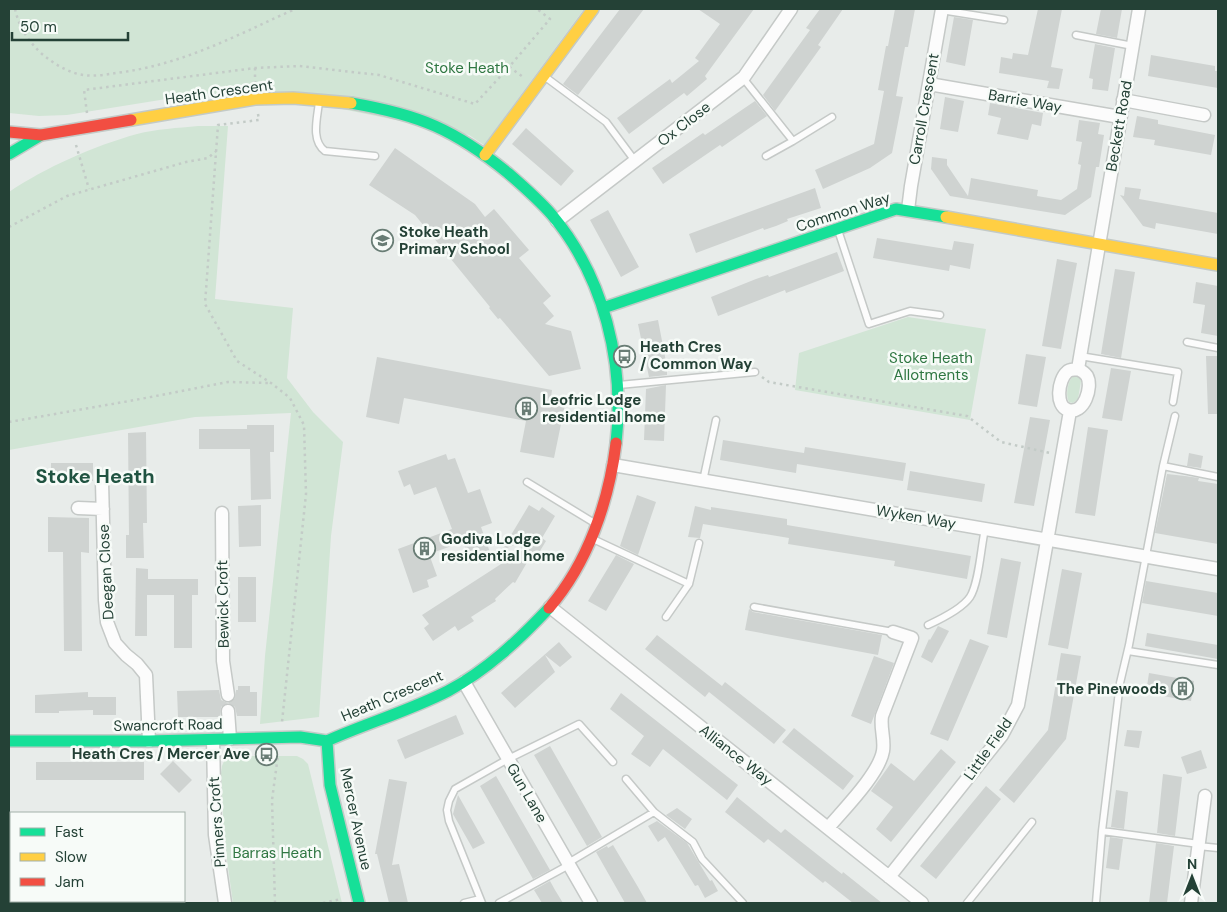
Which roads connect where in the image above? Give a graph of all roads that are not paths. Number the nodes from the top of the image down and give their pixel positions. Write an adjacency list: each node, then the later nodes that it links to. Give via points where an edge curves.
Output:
1 (593, 9): 8 (street)
2 (791, 9): 9 (street, Ox Close)
3 (942, 9): 5 (lane); 10 (street, Carroll Crescent)
4 (1139, 9): 7 (street, Beckett Road)
5 (1004, 20)
6 (1076, 35): 7 (lane)
7 (1133, 46): 12 (street, Beckett Road)
8 (543, 75): 20 (street); 23 (lane, via 606,122)
9 (743, 78): 18 (lane); 23 (street, Ox Close)
10 (929, 84): 15 (street, Barrie Way); 24 (street, Carroll Crescent)
11 (319, 99): 17 (street, Heath Crescent, via 255,99); 20 (street, Heath Crescent, via 407,115); 21 (lane, via 316,139 319,146 325,151)
12 (1123, 100): 13 (street); 15 (street, Beckett Road)
13 (1204, 115)
14 (832, 117): 18 (lane)
15 (1120, 118): 27 (street, Beckett Road)
16 (9, 132): 17 (street, Heath Crescent)
17 (41, 135): 19 (street, Heath Crescent)
18 (792, 141): 22 (lane)
19 (9, 154)
20 (485, 154): 25 (street, Heath Crescent)
21 (376, 156)
22 (766, 156)
23 (635, 161): 25 (street, Ox Close)
24 (908, 210): 26 (street, Common Way, via 896,209); 27 (street, Common Way)
25 (557, 221): 29 (street, Heath Crescent, via 578,252)
26 (838, 229): 29 (street, Common Way); 30 (lane, via 869,324 910,311)
27 (1099, 243): 28 (street, Common Way); 33 (street, Beckett Road)
28 (1218, 265)
29 (603, 308): 36 (street, Heath Crescent)
30 (940, 315)
31 (1187, 342): 32 (lane)
32 (1218, 348)
33 (1080, 356): 34 (street, Beckett Road); 37 (lane, via 1178,372)
34 (1078, 369): 38 (street, via 1088,377 1089,384 1085,402 1077,410); 38 (street, via 1066,373 1059,397 1064,408)
35 (755, 372): 36 (lane)
36 (617, 385): 41 (street, Heath Crescent, via 619,401)
37 (1173, 402)
38 (1070, 411): 53 (street, Little Field)
39 (1174, 416): 42 (lane)
40 (716, 420): 44 (lane)
41 (613, 465): 44 (street, Wyken Way); 50 (street, Heath Crescent)
42 (1163, 466): 43 (lane); 55 (lane)
43 (1218, 476)
44 (704, 480): 51 (street, Wyken Way)
45 (102, 482): 48 (street, Deegan Close)
46 (527, 482): 50 (lane)
47 (78, 508): 48 (street, Deegan Close)
48 (103, 508): 70 (street, Deegan Close, via 107,622 115,643 146,676)
49 (222, 514): 66 (street, Bewick Croft, via 224,662)
50 (598, 525): 52 (street, Heath Crescent)
51 (985, 529): 53 (street, Wyken Way); 61 (lane, via 974,589 969,599)
52 (592, 539): 57 (lane); 58 (street, Heath Crescent)
53 (1048, 540): 55 (street, Wyken Way); 84 (street, Little Field, via 1018,705 1002,735)
54 (699, 543): 57 (lane)
55 (1147, 557): 56 (street, Wyken Way); 63 (lane)
56 (1218, 569)
57 (689, 584): 60 (lane)
58 (550, 607): 65 (street, Heath Crescent, via 500,656); 79 (street, Alliance Way)
59 (754, 607): 62 (lane)
60 (666, 617)
61 (928, 626)
62 (893, 632): 79 (street, via 912,638 882,716 881,757 875,770)
63 (1128, 651): 64 (lane); 80 (lane, via 1120,683)
64 (1218, 665)
65 (464, 682): 72 (street, Heath Crescent, via 408,709); 73 (street, Gun Lane)
66 (228, 695)
67 (228, 712): 68 (street)
68 (230, 739): 71 (street, Swancroft Road); 72 (street, Swancroft Road, via 300,737)
69 (9, 740): 70 (street, Swancroft Road)
70 (149, 740): 71 (street, Swancroft Road)
71 (212, 740): 86 (street, Pinners Croft, via 215,835)
72 (327, 740): 87 (street, Mercer Avenue, via 330,785)
73 (508, 759): 74 (lane, via 579,724); 83 (street, Gun Lane); 85 (lane, via 455,789 447,810 448,821)
74 (613, 762)
75 (626, 779): 77 (lane)
76 (1205, 796): 81 (street)
77 (654, 812): 83 (lane); 91 (lane, via 693,842 702,859)
78 (1032, 822): 93 (lane)
79 (828, 828): 84 (street, Alliance Way)
80 (1102, 831): 81 (lane); 94 (lane)
81 (1199, 845): 82 (lane); 95 (street)
82 (1218, 848)
83 (568, 864): 89 (lane); 90 (street, Gun Lane)
84 (890, 877): 92 (street, Alliance Way)
85 (481, 901): 88 (lane)
86 (225, 903)
87 (359, 903)
88 (464, 903)
89 (499, 903)
90 (591, 903)
91 (742, 903)
92 (922, 903)
93 (967, 903)
94 (1096, 903)
95 (1191, 903)

